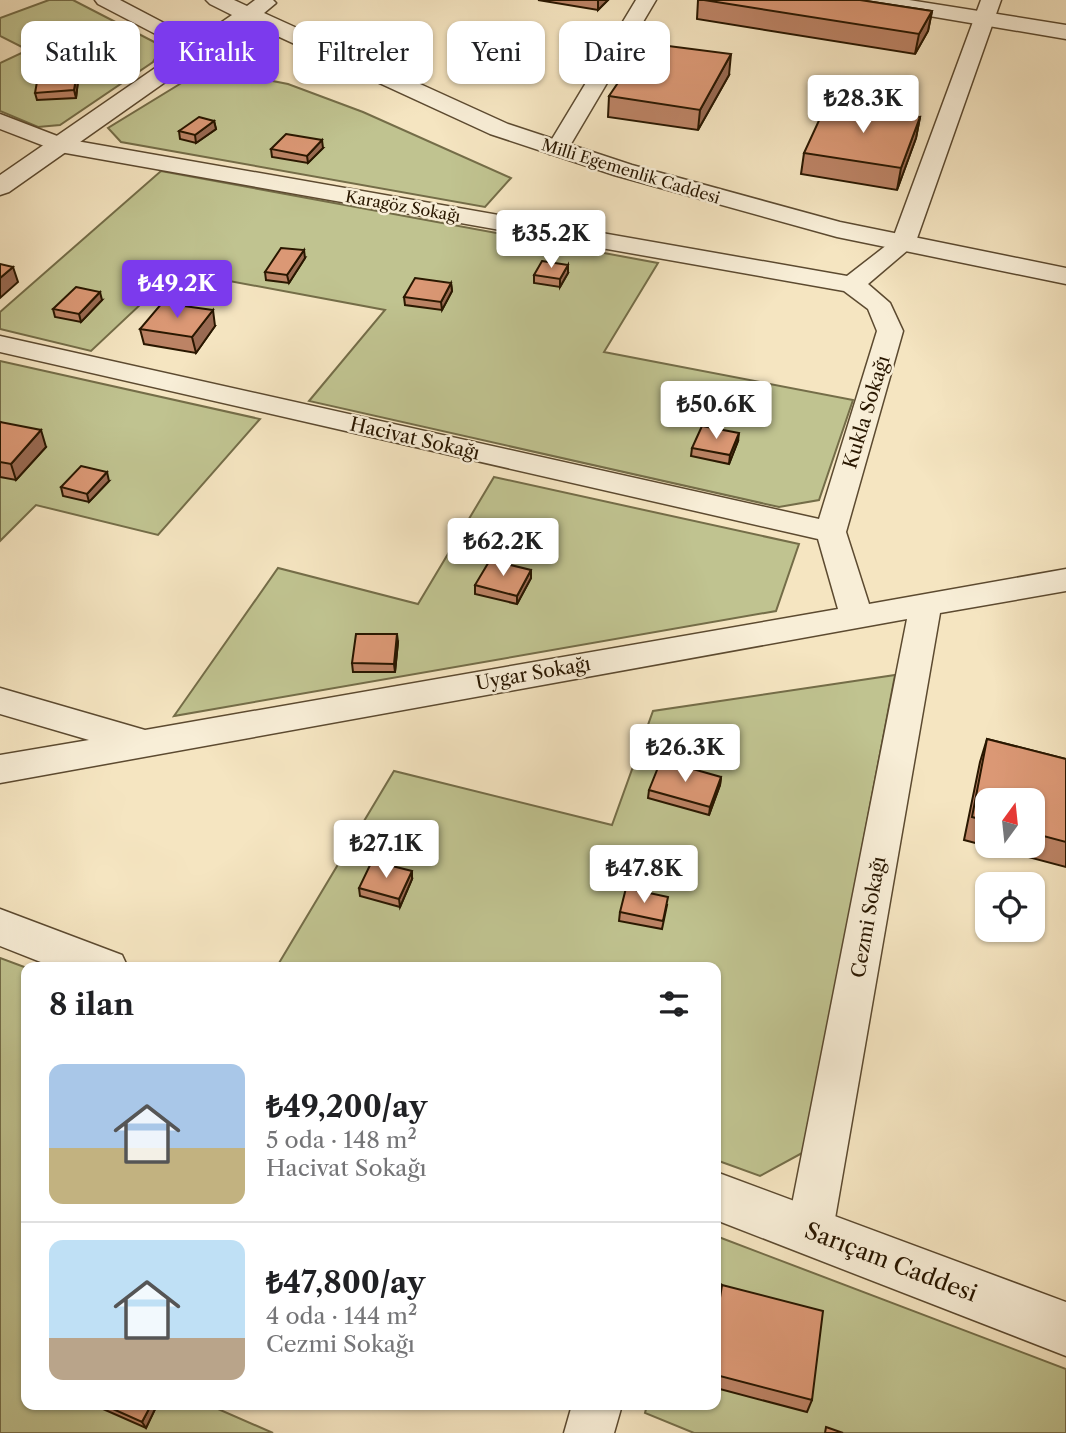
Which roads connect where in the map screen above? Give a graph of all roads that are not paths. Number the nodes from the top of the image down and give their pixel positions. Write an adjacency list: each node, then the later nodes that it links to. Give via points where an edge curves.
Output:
1 (105, 0): 9 (street)
2 (217, 0): 6 (street, Milli Egemenlik Caddesi)
3 (270, 0): 6 (street)
4 (646, 0): 14 (street)
5 (870, 0): 7 (street)
6 (245, 8): 8 (street); 14 (street, Milli Egemenlik Caddesi, via 499,129)
7 (988, 9): 10 (street); 16 (street)
8 (229, 21)
9 (154, 25)
10 (1066, 32)
11 (154, 78): 13 (street)
12 (0, 121): 13 (street, Karagöz Sokağı)
13 (60, 145): 15 (street); 18 (street, Karagöz Sokağı)
14 (557, 149): 16 (street, Milli Egemenlik Caddesi, via 765,211)
15 (0, 187)
16 (903, 244): 17 (street, Milli Egemenlik Caddesi); 18 (street)
17 (1066, 276)
18 (852, 285): 20 (street, Kukla Sokağı, via 886,313 890,331)
19 (0, 344): 20 (street, Hacivat Sokağı)
20 (831, 532): 23 (street)
21 (1066, 580): 22 (street, Uygar Sokağı)
22 (926, 603): 23 (street, Uygar Sokağı); 30 (street, Cezmi Sokağı)
23 (856, 616): 25 (street, Uygar Sokağı)
24 (0, 701): 25 (street)
25 (144, 743): 26 (street, Uygar Sokağı)
26 (0, 769)
27 (0, 927): 28 (street)
28 (90, 962)
29 (721, 1198): 30 (street, Sarıçam Caddesi)
30 (810, 1230): 31 (street, Sarıçam Caddesi)
31 (1066, 1329)
32 (596, 1410): 33 (street)
33 (589, 1433)

